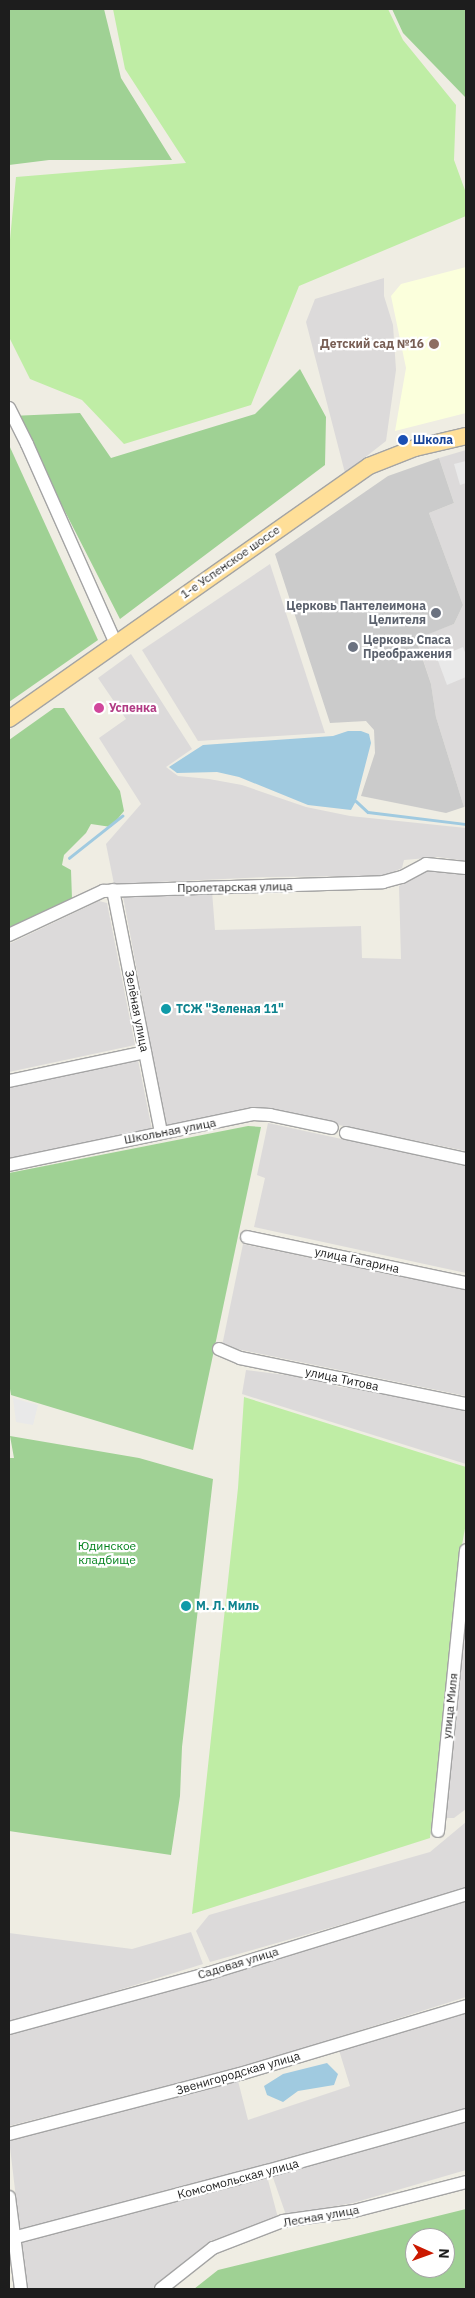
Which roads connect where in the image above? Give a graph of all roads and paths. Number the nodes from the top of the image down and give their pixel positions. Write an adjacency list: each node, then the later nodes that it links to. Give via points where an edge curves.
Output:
1 (9, 408): 3 (street)
2 (466, 436): 3 (main road, 1-е Успенское шоссе, via 415,448 369,466)
3 (116, 644): 4 (main road, 1-е Успенское шоссе)
4 (9, 719)
5 (466, 868): 6 (street, Пролетарская улица, via 426,864 402,877 383,882)
6 (113, 890): 7 (street, Пролетарская улица, via 103,891); 8 (street, Зелёная улица)
7 (9, 935)
8 (145, 1052): 9 (street); 11 (street, Зелёная улица)
9 (9, 1082)
10 (332, 1128): 11 (street, Школьная улица, via 253,1114)
11 (161, 1132): 14 (street, Школьная улица)
12 (346, 1133): 13 (street)
13 (466, 1159)
14 (9, 1164)
15 (248, 1237): 16 (street, улица Гагарина)
16 (466, 1283)
17 (219, 1349): 18 (street, улица Титова, via 240,1358)
18 (466, 1404)
19 (466, 1550): 20 (street, улица Миля)
20 (438, 1831)
21 (466, 1894): 23 (street, Садовая улица, via 210,1973)
22 (466, 2006): 25 (street, Звенигородская улица, via 240,2074)
23 (9, 2028)
24 (466, 2115): 28 (street, Комсомольская улица)
25 (9, 2134)
26 (466, 2182): 30 (street, Лесная улица, via 354,2211 283,2221 213,2248)
27 (9, 2197): 28 (street)
28 (11, 2239): 29 (street)
29 (21, 2289)
30 (162, 2289)

